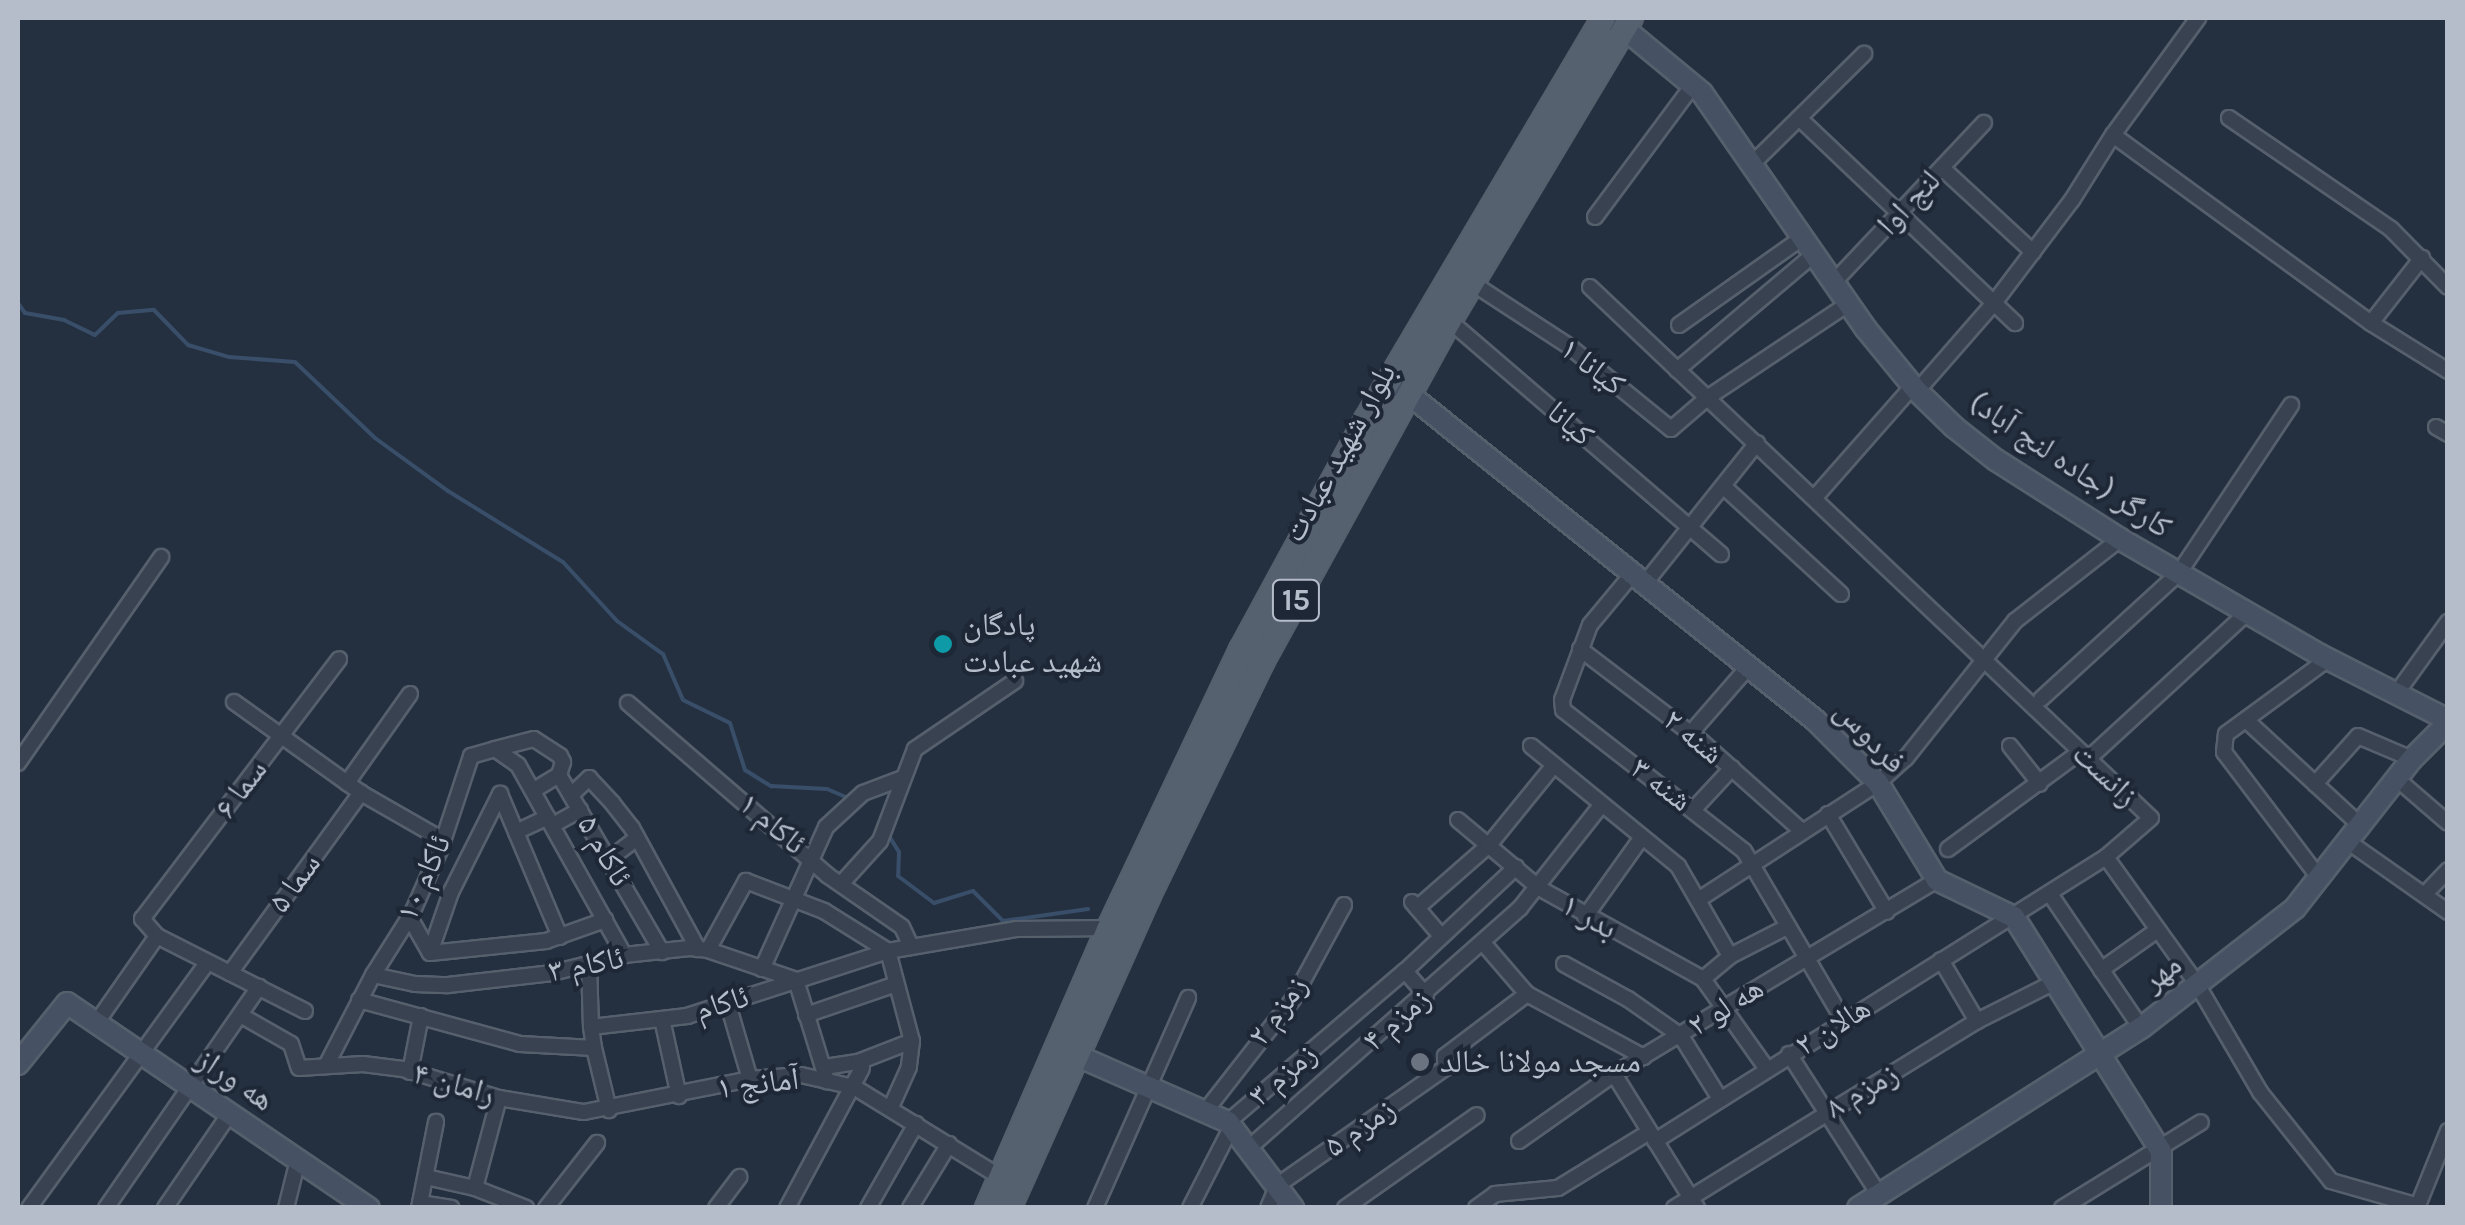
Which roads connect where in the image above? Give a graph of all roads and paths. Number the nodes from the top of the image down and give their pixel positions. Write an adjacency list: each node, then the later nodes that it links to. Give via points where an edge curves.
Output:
1 (2198, 18): 8 (street)
2 (1618, 20): 4 (street, کارگر (جاده لنج آباد)); 16 (main road, بلوار شهید عبادت / 15); 22 (main road, بلوار شهید عبادت / 15)
3 (1864, 54): 5 (street)
4 (1693, 85): 9 (street, کارگر (جاده لنج آباد)); 12 (street)
5 (1798, 118): 9 (street); 11 (street)
6 (2229, 118): 15 (street, via 2391,229)
7 (1984, 122): 10 (street, لنج اوا)
8 (2113, 135): 14 (street); 23 (street)
9 (1753, 163): 13 (street, کارگر (جاده لنج آباد))
10 (1942, 168): 11 (street, لنج اوا); 14 (street)
11 (1900, 214): 17 (street, لنج اوا); 20 (street)
12 (1595, 218)
13 (1804, 249): 17 (street, کارگر (جاده لنج آباد)); 25 (street); 26 (street)
14 (2033, 252): 20 (street)
15 (2422, 258): 19 (street); 23 (street)
16 (1472, 283): 22 (main road, بلوار شهید عبادت / 15); 31 (street, کیانا ۱, via 1570,347 1671,429)
17 (1833, 283): 21 (street, کارگر (جاده لنج آباد))
18 (1590, 286): 26 (street, زانست)
19 (2448, 287)
20 (1994, 303): 24 (street); 29 (street)
21 (1848, 304): 29 (street, کارگر (جاده لنج آباد)); 31 (street)
22 (1441, 314): 28 (main road, بلوار شهید عبادت / 15); 30 (main road, بلوار شهید عبادت / 15); 36 (street, کیانا)
23 (2371, 322): 27 (street)
24 (2014, 323)
25 (1679, 325)
26 (1677, 370): 31 (street, زانست)
27 (2448, 372)
28 (1390, 380): 30 (street, فردوس); 46 (main road, بلوار شهید عبادت / 15)
29 (1915, 389): 35 (street); 37 (street, کارگر (جاده لنج آباد), via 1996,460)
30 (1410, 393): 41 (street, فردوس); 50 (main road, بلوار شهید عبادت / 15)
31 (1707, 398): 33 (street, زانست)
32 (2290, 406): 40 (street)
33 (1757, 444): 34 (street); 35 (street, زانست)
34 (1723, 486): 36 (street); 42 (street)
35 (1816, 496): 47 (street, زانست)
36 (1690, 527): 38 (street, کیانا); 41 (street)
37 (2120, 539): 40 (street, کارگر (جاده لنج آباد)); 47 (street, via 2015,620)
38 (1721, 554)
39 (160, 556): 67 (street)
40 (2179, 573): 43 (street, کارگر (جاده لنج آباد)); 55 (street)
41 (1640, 577): 45 (street, via 1590,625); 51 (street, فردوس)
42 (1841, 594)
43 (2247, 614): 49 (street, کارگر (جاده لنج آباد)); 65 (street)
44 (2448, 622): 54 (street)
45 (1580, 649): 60 (street, شنه ۲); 82 (street, شنه ۳, via 1563,710)
46 (1240, 650): 50 (main road); 117 (main road, بلوار شهید عبادت / 15)
47 (1984, 657): 65 (street, زانست); 73 (street, via 1906,758)
48 (339, 659): 61 (street, سما ۶)
49 (2328, 659): 54 (street, کارگر (جاده لنج آباد)); 58 (street)
50 (1262, 662): 168 (main road, بلوار شهید عبادت / 15)
51 (1750, 665): 60 (street); 73 (street, فردوس)
52 (1015, 681): 71 (street, via 915,749)
53 (410, 694): 74 (street)
54 (2396, 694): 59 (street, کارگر (جاده لنج آباد))
55 (2041, 699)
56 (234, 702): 61 (street)
57 (628, 702): 95 (street, ئاکام ۱)
58 (2246, 720): 76 (street); 101 (street, via 2226,734 2224,752)
59 (2448, 722): 66 (street, مهر)
60 (1690, 734): 69 (street, شنه ۲)
61 (282, 735): 74 (street); 119 (street, سما ۶, via 142,919)
62 (1531, 746): 68 (street)
63 (2010, 746): 75 (street)
64 (495, 749): 70 (street, ئاکام ۵, via 534,739 560,756); 77 (street, via 518,765); 92 (street, ئاکام ۱۰, via 471,756)
65 (2084, 756): 75 (street); 96 (street, زانست, via 2151,818)
66 (2412, 759): 72 (street, مهر); 76 (street, via 2358,736)
67 (18, 763)
68 (1554, 765): 80 (street); 93 (street)
69 (1732, 768): 82 (street); 87 (street, شنه ۲)
70 (559, 776): 77 (street); 79 (street, ئاکام ۵)
71 (903, 778): 95 (street, via 863,793 826,827); 103 (street, via 880,841)
72 (2397, 779): 86 (street); 89 (street, مهر)
73 (1878, 783): 83 (street); 102 (street, فردوس)
74 (347, 784): 78 (street)
75 (2040, 784): 94 (street)
76 (2315, 784): 89 (street)
77 (534, 790): 85 (street)
78 (361, 793): 92 (street); 138 (street, سما ۵)
79 (571, 795): 81 (street, ئاکام ۵); 91 (street, via 589,778)
80 (1602, 804): 90 (street); 104 (street, زمزم ۴)
81 (580, 810): 85 (street); 97 (street, ئاکام ۵)
82 (1694, 810): 98 (street, شنه ۳)
83 (1828, 814): 87 (street); 110 (street)
84 (1458, 820): 93 (street, بدر ۱)
85 (550, 821): 88 (street); 115 (street)
86 (2448, 823)
87 (1802, 831): 98 (street)
88 (516, 832): 121 (street); 127 (street, via 500,794 451,892)
89 (2356, 835): 101 (street, مهر); 105 (street)
90 (1642, 837): 108 (street, via 1678,866); 112 (street)
91 (636, 839): 97 (street); 124 (street)
92 (444, 840): 114 (street, ئاکام ۱۰)
93 (1489, 845): 99 (street, بدر ۱); 120 (street, via 1414,904)
94 (1948, 849)
95 (811, 857): 103 (street, ئاکام ۱); 107 (street)
96 (2106, 858): 106 (street, هالان ۲); 118 (street, زانست)
97 (608, 860): 126 (street, ئاکام ۵)
98 (1754, 866): 108 (street); 116 (street, شنه ۳)
99 (1516, 867): 104 (street, بدر ۱); 120 (street, زمزم ۳)
100 (2448, 870): 105 (street)
101 (2320, 878): 144 (street, مهر, via 2296,908)
102 (1937, 880): 110 (street, هه لو ۲); 113 (street)
103 (841, 884): 123 (street, ئاکام ۱, via 902,927)
104 (1539, 888): 112 (street, بدر ۱); 122 (street, زمزم ۴)
105 (2426, 893): 111 (street)
106 (2050, 894): 113 (street, هالان ۲); 136 (street)
107 (792, 899): 124 (street, via 746,880); 125 (street); 135 (street)
108 (1698, 900): 129 (street)
109 (1344, 905): 187 (street, زمزم ۲, via 1293,999)
110 (1887, 912): 130 (street, هه لو ۲)
111 (2448, 912)
112 (1584, 917): 141 (street, بدر ۱)
113 (2014, 917): 131 (street, هالان ۲); 142 (street)
114 (410, 918): 127 (street); 139 (street, ئاکام ۱۰)
115 (605, 920): 121 (street); 128 (street)
116 (1787, 927): 129 (street); 130 (street, شنه ۳)
117 (1109, 928): 123 (street, ئاکام, via 1017,929); 204 (main road, بلوار شهید عبادت / 15)
118 (2156, 931): 136 (street); 144 (street, زانست)
119 (158, 936): 132 (street); 158 (street)
120 (1440, 936): 137 (street, زمزم ۳)
121 (560, 937): 127 (street)
122 (1484, 944): 146 (street); 147 (street, زمزم ۴)
123 (910, 946): 125 (street, ئاکام)
124 (703, 950): 126 (street, ئاکام ۳); 135 (street, ئاکام ۳)
125 (888, 951): 140 (street, ئاکام); 143 (street)
126 (662, 952): 128 (street, ئاکام ۳)
127 (430, 953)
128 (624, 955): 133 (street, ئاکام ۳)
129 (1730, 956): 141 (street)
130 (1804, 959): 151 (street, هه لو ۲); 157 (street, شنه ۳)
131 (1941, 960): 157 (street, هالان ۲); 159 (street)
132 (208, 963): 138 (street); 165 (street)
133 (588, 964): 139 (street, ئاکام ۳, via 448,985); 160 (street)
134 (1564, 964): 162 (street)
135 (762, 968): 140 (street, ئاکام ۳)
136 (2101, 970): 161 (street)
137 (1405, 971): 147 (street); 193 (street, زمزم ۳)
138 (230, 973): 145 (street)
139 (373, 975): 149 (street, ئاکام ۱۰)
140 (796, 980): 150 (street, ئاکام); 153 (street)
141 (1703, 980): 151 (street, بدر ۱)
142 (2055, 982): 159 (street, زمزم ۸); 166 (street)
143 (896, 984): 153 (street); 163 (street)
144 (2197, 984): 161 (street, مهر); 211 (street, زانست, via 2260,1092 2331,1182)
145 (259, 987): 152 (street); 154 (street)
146 (1528, 994): 169 (street); 205 (street, زمزم ۵, via 1444,1056 1444,1068)
147 (1426, 996): 199 (street, زمزم ۴)
148 (1188, 998): 180 (street)
149 (359, 1000): 155 (street); 171 (street, ئاکام ۱۰)
150 (728, 1004): 156 (street, ئاکام); 177 (street)
151 (1724, 1006): 162 (street, هه لو ۲); 173 (street, بدر ۱)
152 (304, 1010)
153 (806, 1015): 175 (street)
154 (242, 1016): 171 (street, رامان ۴, via 291,1044 299,1068); 178 (street)
155 (421, 1016): 164 (street, via 520,1044); 174 (street)
156 (662, 1019): 160 (street, ئاکام); 181 (street)
157 (1843, 1020): 167 (street, هالان ۲)
158 (98, 1022): 165 (street, هه وراز); 170 (street, هه وراز, via 68,1003)
159 (1976, 1022): 188 (street, زمزم ۸)
160 (590, 1028): 164 (street)
161 (2141, 1028): 166 (street, مهر)
162 (1681, 1036): 169 (street, هه لو ۲); 183 (street)
163 (912, 1041): 175 (street); 184 (street, via 909,1067)
164 (594, 1048): 185 (street)
165 (144, 1053): 178 (street, هه وراز); 212 (street)
166 (2102, 1053): 200 (street); 207 (street, مهر)
167 (1789, 1054): 173 (street, هالان ۲); 188 (street)
168 (1080, 1056): 180 (street); 225 (main road, بلوار شهید عبادت / 15)
169 (1644, 1057): 176 (street, هه لو ۲)
170 (18, 1064)
171 (326, 1066): 174 (street, رامان ۴)
172 (862, 1068): 179 (street)
173 (1766, 1069): 183 (street, هالان ۲)
174 (410, 1072): 182 (street, رامان ۴)
175 (826, 1074): 177 (street, آمانج ۱); 179 (street, آمانج ۱)
176 (1614, 1074): 195 (street); 196 (street, هه لو ۲)
177 (750, 1080): 181 (street, آمانج ۱)
178 (188, 1085): 186 (street, هه وراز); 213 (street)
179 (854, 1087): 184 (street, آمانج ۱); 221 (street)
180 (1148, 1087): 187 (street); 226 (street)
181 (679, 1096): 185 (street, آمانج ۱)
182 (499, 1098): 185 (street, رامان ۴); 206 (street)
183 (1720, 1100): 195 (street, هالان ۲)
184 (891, 1107): 192 (street, آمانج ۱)
185 (609, 1110)
186 (230, 1113): 201 (street, هه وراز); 214 (street)
187 (1204, 1113): 193 (street)
188 (1826, 1113): 207 (street); 209 (street, زمزم ۸)
189 (1476, 1114): 230 (street)
190 (436, 1122): 202 (street)
191 (2201, 1122): 200 (street)
192 (916, 1124): 198 (street, آمانج ۱); 222 (street)
193 (1230, 1125): 199 (street); 227 (street)
194 (2448, 1131): 211 (street)
195 (1652, 1136): 209 (street); 231 (street, هالان ۲, via 1558,1188 1495,1194)
196 (1519, 1142)
197 (597, 1143): 219 (street)
198 (949, 1144): 204 (street, آمانج ۱); 223 (street)
199 (1250, 1148): 205 (street)
200 (2160, 1151): 234 (street); 235 (street)
201 (298, 1160): 208 (street, هه وراز); 215 (street)
202 (426, 1176): 206 (street); 210 (street)
203 (739, 1177): 220 (street)
204 (1002, 1178): 224 (main road, بلوار شهید عبادت / 15)
205 (1278, 1186): 228 (street); 229 (street)
206 (475, 1188): 218 (street)
207 (1879, 1195): 233 (street, مهر)
208 (348, 1201): 216 (street, هه وراز)
209 (1694, 1203): 232 (street, زمزم ۸)
210 (420, 1205): 217 (street)
211 (2417, 1207)
212 (28, 1208)
213 (106, 1208)
214 (165, 1208)
215 (286, 1208)
216 (369, 1208)
217 (452, 1208)
218 (526, 1208)
219 (546, 1208)
220 (716, 1208)
221 (787, 1208)
222 (868, 1208)
223 (910, 1208)
224 (986, 1208)
225 (1009, 1208)
226 (1094, 1208)
227 (1190, 1208)
228 (1268, 1208)
229 (1293, 1208)
230 (1345, 1208)
231 (1476, 1208)
232 (1674, 1208)
233 (1858, 1208)
234 (2062, 1208)
235 (2161, 1208)

